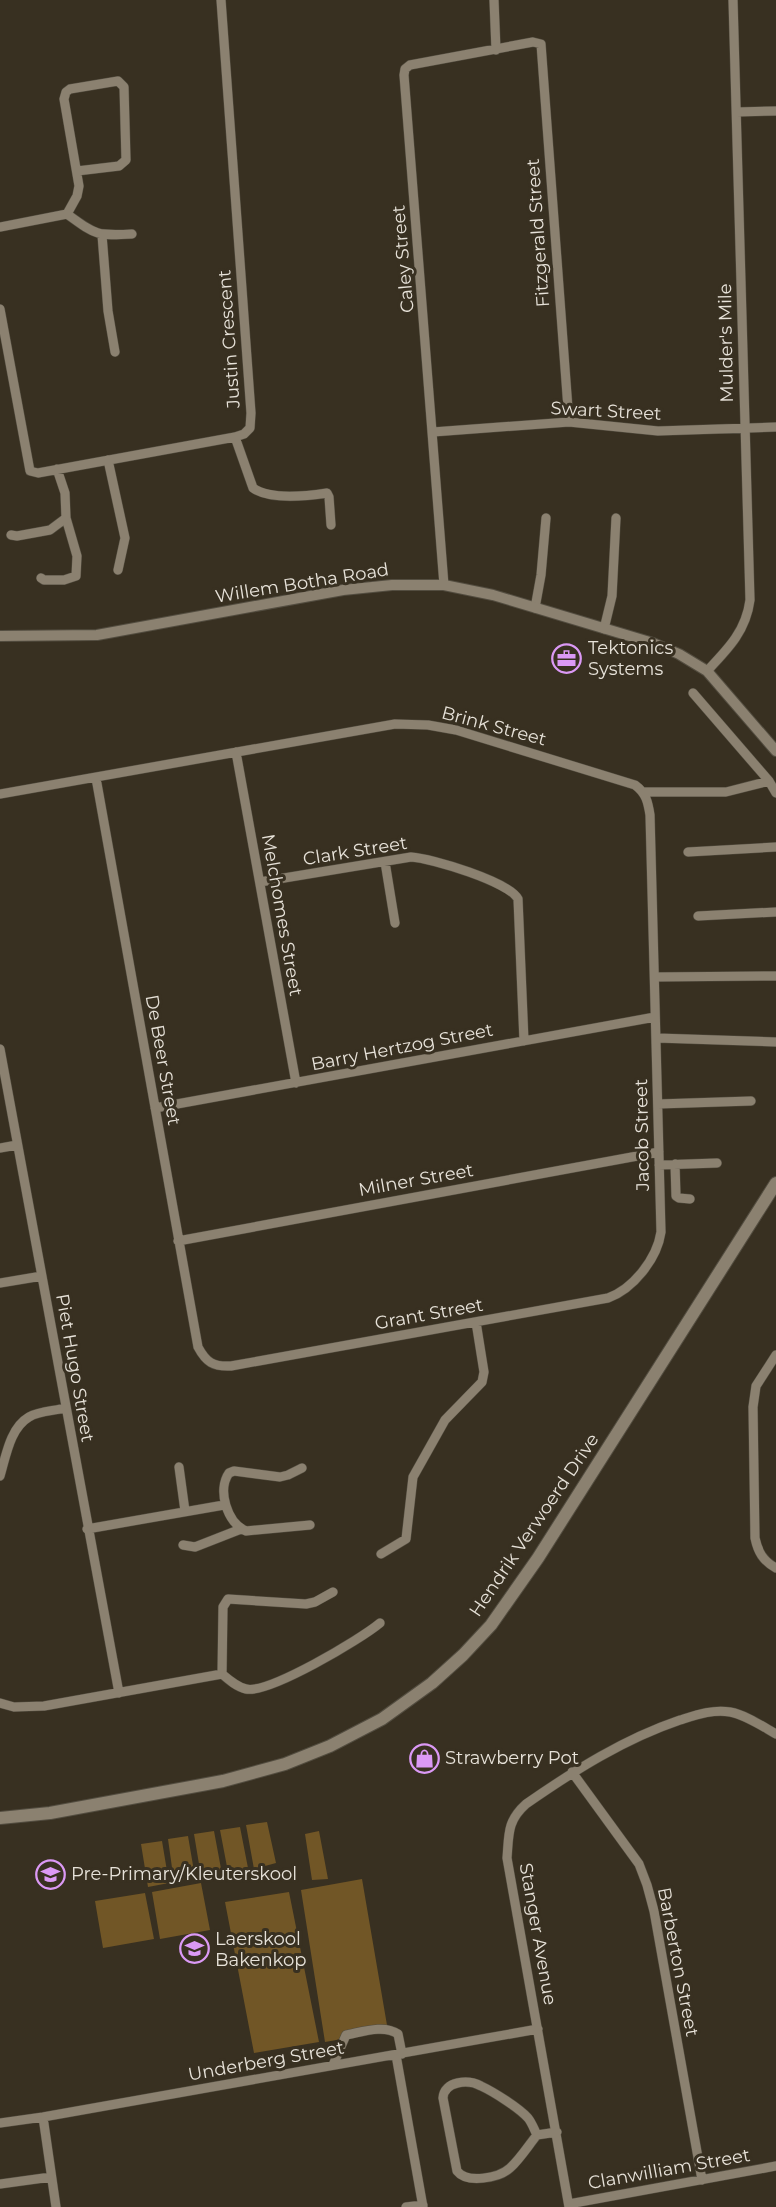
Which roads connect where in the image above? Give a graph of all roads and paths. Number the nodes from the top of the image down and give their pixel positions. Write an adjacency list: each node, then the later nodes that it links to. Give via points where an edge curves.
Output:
1 (221, 0): 19 (street, Justin Crescent, via 251,417 250,429)
2 (494, 0): 5 (street)
3 (733, 0): 7 (street, Mulder's Mile)
4 (540, 42): 5 (street, Caley Street); 15 (street, Fitzgerald Street)
5 (496, 50): 18 (street, Caley Street, via 415,63 406,67 404,73)
6 (776, 111): 7 (street)
7 (738, 112): 17 (street, Mulder's Mile)
8 (77, 171): 8 (street, via 119,166 126,160 124,87 118,81 66,92); 9 (street, via 77,196)
9 (67, 214): 10 (street); 12 (street)
10 (0, 227)
11 (132, 234): 12 (street)
12 (102, 235): 14 (street)
13 (0, 309): 21 (street, via 28,468 38,473)
14 (115, 352)
15 (569, 422): 17 (street, Swart Street, via 658,431); 18 (street, Swart Street)
16 (776, 427): 17 (street, Swart Street)
17 (744, 428): 33 (street, Mulder's Mile, via 748,612 741,632)
18 (434, 432): 29 (street, Caley Street)
19 (235, 437): 20 (street); 25 (street, via 253,488 261,493 288,496 327,493)
20 (108, 460): 21 (street); 27 (street, via 124,538)
21 (57, 469): 22 (street, via 65,493)
22 (66, 518): 26 (street, via 50,530); 28 (street, via 77,556 76,576 64,580)
23 (546, 518): 30 (street)
24 (616, 518): 31 (street, via 612,597)
25 (330, 525)
26 (11, 535)
27 (118, 570)
28 (41, 578)
29 (444, 585): 30 (street, Willem Botha Road); 32 (street, Willem Botha Road, via 343,590 97,635)
30 (535, 608): 31 (street, Willem Botha Road)
31 (604, 629): 33 (street, Willem Botha Road, via 653,643)
32 (0, 636)
33 (707, 671): 35 (street, Willem Botha Road)
34 (693, 693): 38 (street)
35 (776, 751)
36 (236, 752): 37 (street, Brink Street); 39 (street, Brink Street, via 379,726 428,725 635,785); 45 (street, Melchomes Street)
37 (96, 778): 41 (street, Brink Street); 59 (street, De Beer Street)
38 (769, 781): 39 (street, via 726,792); 40 (street)
39 (644, 792): 50 (street, via 650,815)
40 (776, 793)
41 (0, 794)
42 (776, 847): 43 (street)
43 (688, 852)
44 (386, 862): 45 (street, Clark Street); 48 (street); 53 (street, Clark Street, via 411,857 428,859 501,884 516,894)
45 (260, 882): 56 (street, Melchomes Street)
46 (776, 912): 47 (street)
47 (698, 916)
48 (395, 923)
49 (776, 976): 50 (street)
50 (656, 977): 51 (street)
51 (656, 1017): 52 (street, Jacob Street); 53 (street, Barry Hertzog Street)
52 (657, 1038): 54 (street); 58 (street, Jacob Street)
53 (524, 1041): 56 (street, Barry Hertzog Street)
54 (776, 1042)
55 (0, 1049): 60 (street, Piet Hugo Street)
56 (296, 1083): 59 (street, Barry Hertzog Street)
57 (751, 1101): 58 (street)
58 (658, 1104): 62 (street, Jacob Street)
59 (155, 1108): 68 (street, De Beer Street)
60 (17, 1145): 61 (street); 70 (street, Piet Hugo Street)
61 (0, 1148)
62 (659, 1152): 65 (street, Jacob Street); 68 (street, Milner Street)
63 (717, 1163): 64 (street)
64 (675, 1164): 65 (street); 67 (street, via 676,1196)
65 (659, 1165): 69 (street, Jacob Street, via 661,1232)
66 (776, 1183): 94 (main road, Hendrik Verwoerd Drive, via 538,1558 491,1625 432,1683 382,1719 285,1764 223,1781)
67 (690, 1199)
68 (178, 1241): 73 (street, De Beer Street)
69 (655, 1251): 72 (street, Grant Street, via 632,1283 617,1294)
70 (42, 1276): 71 (street); 75 (street, Piet Hugo Street)
71 (0, 1283)
72 (476, 1322): 73 (street, Grant Street, via 231,1366 206,1361); 85 (street, via 482,1382 445,1420 413,1477 406,1539)
73 (198, 1347)
74 (776, 1354): 86 (street, via 756,1386 753,1407 755,1538 766,1562)
75 (65, 1408): 78 (street, via 37,1414 23,1422 13,1435); 82 (street, Piet Hugo Street)
76 (179, 1467): 80 (street)
77 (302, 1468): 79 (street, via 280,1477 234,1471 226,1478)
78 (0, 1476)
79 (224, 1505): 80 (street); 83 (street)
80 (185, 1511): 82 (street)
81 (310, 1525): 83 (street, via 252,1532)
82 (87, 1529): 90 (street, Piet Hugo Street)
83 (241, 1529): 84 (street, via 195,1547)
84 (183, 1545)
85 (381, 1554)
86 (776, 1568)
87 (333, 1592): 89 (street, via 306,1604 228,1599 223,1606)
88 (380, 1623): 89 (street, via 334,1653 264,1687 245,1689)
89 (222, 1674): 90 (street)
90 (118, 1693): 91 (street, via 33,1708)
91 (0, 1703)
92 (776, 1734): 93 (street, Stanger Avenue, via 738,1714 700,1714 659,1727)
93 (572, 1772): 97 (street, Stanger Avenue, via 526,1804 509,1826 507,1858); 106 (street, Barberton Street, via 639,1864 647,1885)
94 (50, 1813): 95 (main road, Hendrik Verwoerd Drive); 96 (main road, Hendrik Verwoerd Drive)
95 (0, 1818)
96 (0, 1825)
97 (538, 2029): 98 (street, Underberg Street); 102 (street, Stanger Avenue)
98 (399, 2054): 99 (street, Underberg Street); 99 (street, via 398,2034 393,2030 346,2035); 109 (street)
99 (333, 2065): 100 (street, Underberg Street)
100 (43, 2117): 101 (street, Underberg Street); 105 (street)
101 (0, 2123)
102 (557, 2132): 103 (street); 108 (street, Stanger Avenue)
103 (537, 2135): 103 (street, via 508,2170 475,2179 460,2176 443,2091 460,2083 480,2085 526,2116)
104 (776, 2166): 106 (street, Clanwilliam Street)
105 (51, 2177): 107 (street); 110 (street)
106 (702, 2180): 108 (street, Clanwilliam Street)
107 (0, 2184)
108 (569, 2205)
109 (423, 2206): 111 (street)
110 (56, 2207)
111 (406, 2207)

